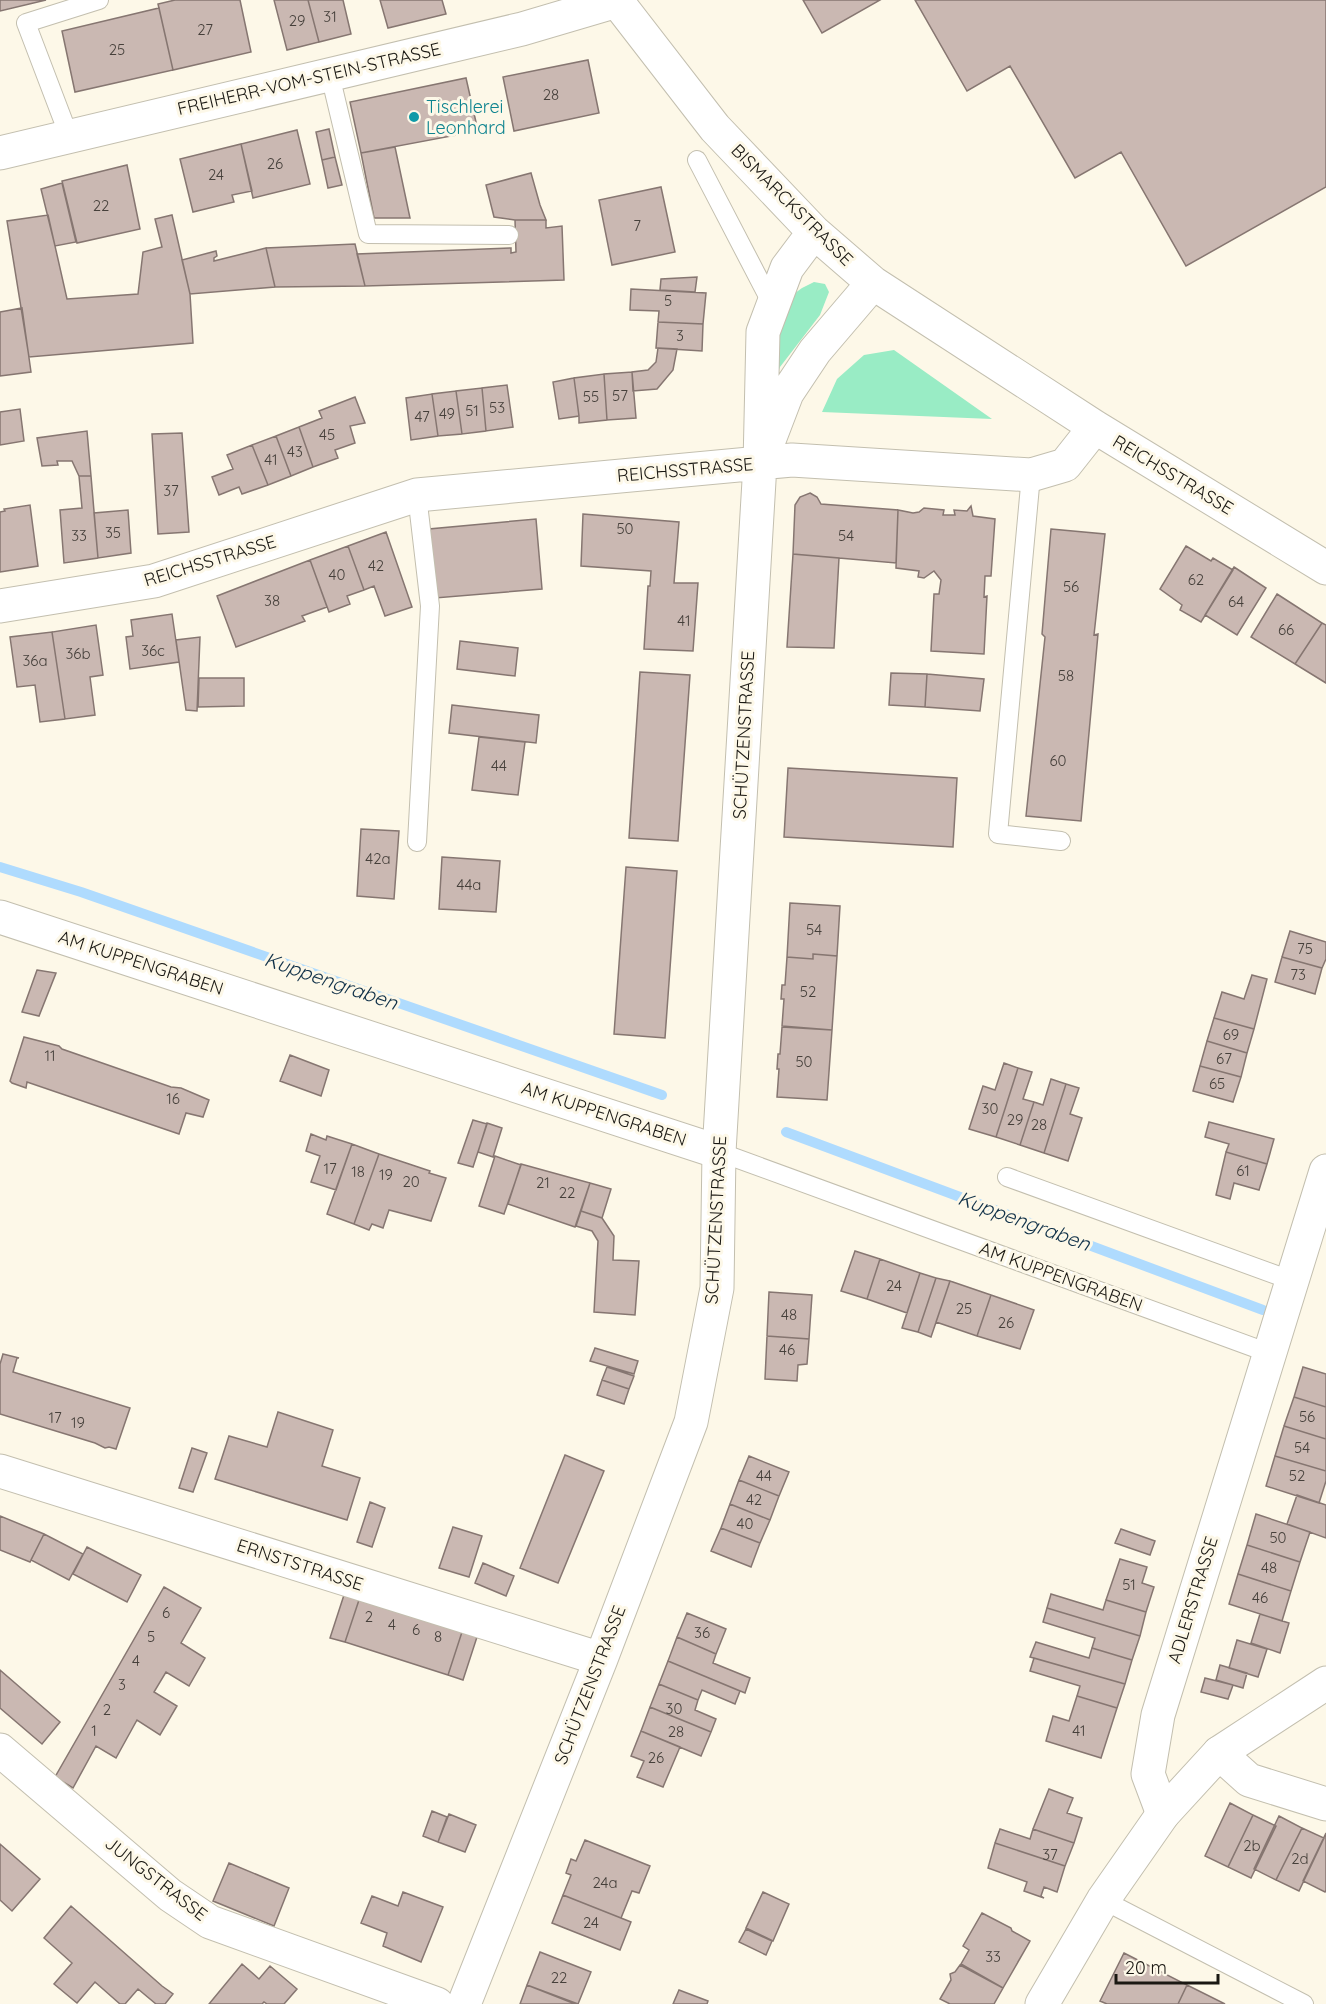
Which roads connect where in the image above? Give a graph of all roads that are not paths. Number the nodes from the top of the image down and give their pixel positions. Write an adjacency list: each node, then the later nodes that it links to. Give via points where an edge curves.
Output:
1 (99, 0): 4 (lane, via 27,23)
2 (617, 1): 3 (street, FREIHERR-VOM-STEIN-STRASSE, via 522,29); 7 (street, BISMARCKSTRASSE, via 715,128)
3 (330, 75): 4 (street, FREIHERR-VOM-STEIN-STRASSE); 8 (lane, via 368,234)
4 (69, 136): 5 (street, FREIHERR-VOM-STEIN-STRASSE)
5 (0, 153)
6 (697, 160): 10 (lane)
7 (814, 232): 9 (street, BISMARCKSTRASSE); 10 (street, SCHÜTZENSTRASSE, via 787,268)
8 (509, 235)
9 (873, 283): 11 (street, BISMARCKSTRASSE); 12 (street, SCHÜTZENSTRASSE, via 815,351 787,393)
10 (773, 306): 12 (street, SCHÜTZENSTRASSE, via 763,332)
11 (1095, 427): 13 (street, REICHSSTRASSE, via 1065,465); 15 (street, REICHSSTRASSE)
12 (760, 464): 13 (street, REICHSSTRASSE, via 792,460); 14 (street, REICHSSTRASSE); 20 (street, SCHÜTZENSTRASSE)
13 (1031, 475): 17 (lane, via 998,834)
14 (417, 495): 16 (street, REICHSSTRASSE, via 154,580); 18 (lane, via 430,606)
15 (1326, 568)
16 (0, 606)
17 (1061, 841)
18 (417, 842)
19 (0, 917): 20 (street, AM KUPPENGRABEN)
20 (719, 1152): 24 (lane, AM KUPPENGRABEN); 26 (street, SCHÜTZENSTRASSE, via 717,1288 691,1422)
21 (1326, 1171): 23 (street, ADLERSTRASSE)
22 (1006, 1177): 23 (lane)
23 (1293, 1281): 24 (street, ADLERSTRASSE)
24 (1269, 1353): 31 (street, ADLERSTRASSE, via 1158,1714 1148,1774)
25 (0, 1471): 26 (street, ERNSTSTRASSE)
26 (601, 1659): 34 (street, SCHÜTZENSTRASSE)
27 (1326, 1683): 29 (street)
28 (0, 1750): 33 (street, JUNGSTRASSE, via 170,1894 210,1922)
29 (1219, 1754): 30 (street, via 1249,1780); 31 (street)
30 (1326, 1804)
31 (1163, 1814): 32 (street)
32 (1103, 1900): 35 (street); 36 (lane)
33 (437, 2004)
34 (464, 2004)
35 (1042, 2004)
36 (1304, 2004)

